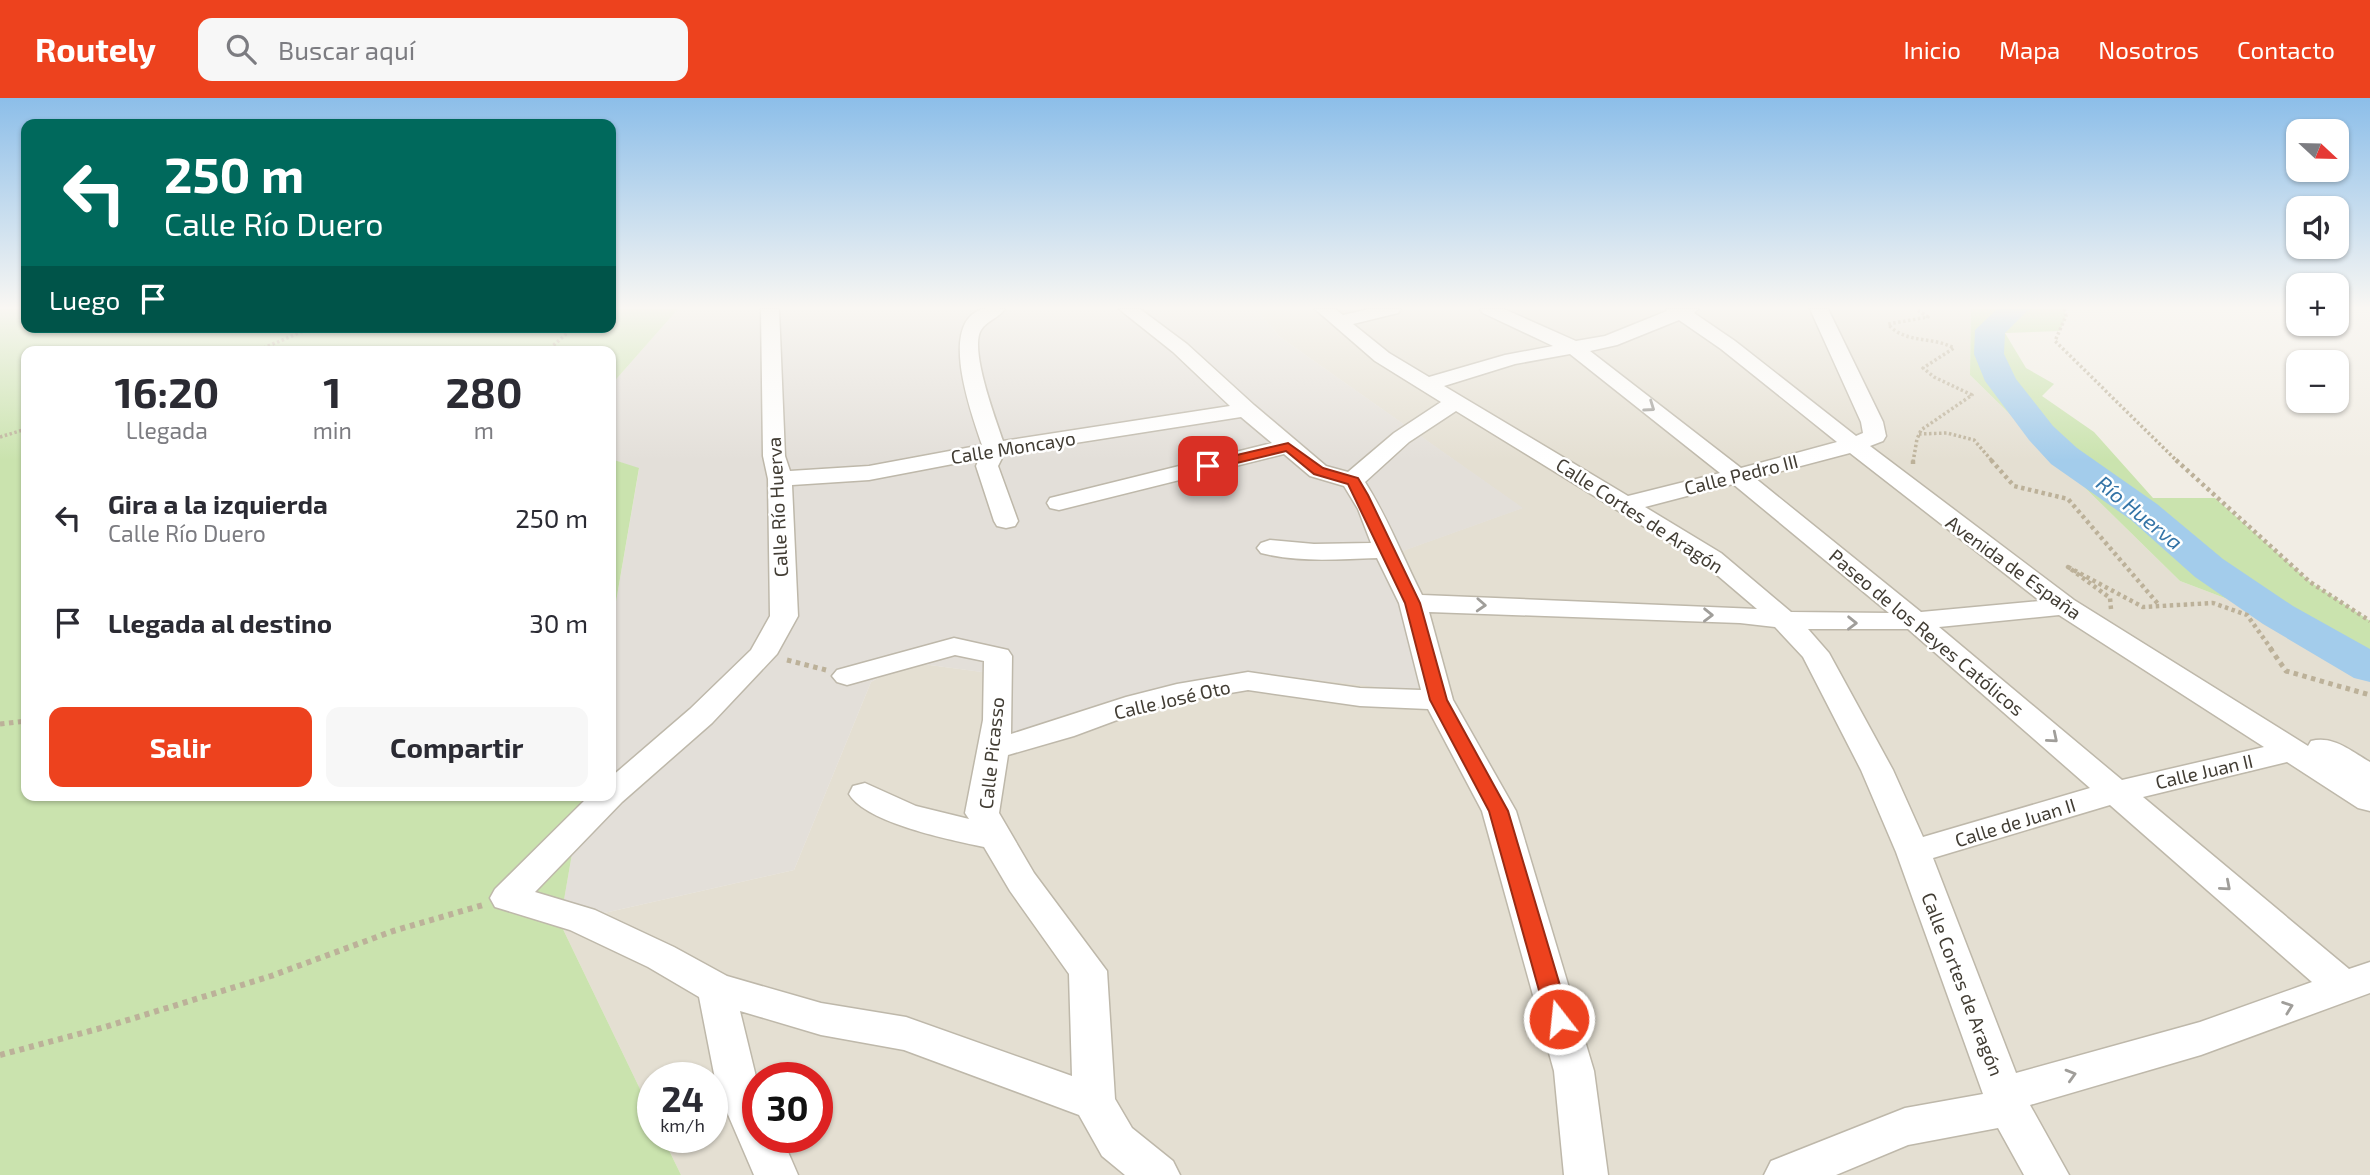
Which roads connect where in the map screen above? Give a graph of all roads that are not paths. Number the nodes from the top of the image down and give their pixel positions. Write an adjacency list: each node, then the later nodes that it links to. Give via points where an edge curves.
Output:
1 (771, 359): 16 (street, Calle Río Huerva, via 774,456)
2 (972, 359): 14 (street)
3 (1192, 359): 11 (street)
4 (1386, 359): 9 (street, Calle Cortes de Aragón)
5 (1511, 359): 9 (street)
6 (1588, 359): 15 (street, Paseo de los Reyes Católicos, one-way to 15)
7 (1748, 359): 12 (street, Avenida de España)
8 (1843, 359): 12 (street, via 1872,422)
9 (1428, 384): 10 (street, Calle Cortes de Aragón)
10 (1456, 402): 17 (street, via 1390,446); 19 (street, Calle Cortes de Aragón)
11 (1246, 410): 13 (street); 14 (street, Calle Moncayo)
12 (1865, 441): 15 (street, Calle Pedro III); 24 (street, Avenida de España, via 1954,524); 31 (street, via 1912,469 2112,617)
13 (1288, 446): 17 (street, via 1318,471); 18 (street)
14 (995, 449): 16 (street, Calle Moncayo, via 869,473); 20 (street, via 987,466)
15 (1739, 477): 19 (street, Calle Pedro III); 26 (street, Paseo de los Reyes Católicos)
16 (780, 479): 32 (street, Calle Río Huerva, via 784,616 763,654)
17 (1353, 481): 22 (street)
18 (1059, 503)
19 (1627, 504): 25 (street, Calle Cortes de Aragón, via 1712,558)
20 (1006, 521)
21 (1270, 548): 22 (street)
22 (1386, 550): 23 (street)
23 (1413, 603): 25 (street, one-way to 25, via 1740,615); 28 (street)
24 (2064, 606): 26 (street); 30 (street, Avenida de España)
25 (1784, 621): 26 (street, one-way to 26); 38 (street, Calle Cortes de Aragón, via 1815,653 1877,770)
26 (1916, 622): 33 (street, Paseo de los Reyes Católicos, one-way to 33)
27 (847, 676): 29 (street, Calle Picasso, via 954,646 998,656)
28 (1438, 700): 29 (street, Calle José Oto, via 1360,697 1248,681 1126,706); 47 (street, via 1499,811 1574,1071)
29 (993, 749): 37 (street, Calle Picasso, via 982,813)
30 (2291, 751): 33 (street, Calle Juan II); 35 (street, Avenida de España)
31 (2370, 776)
32 (616, 790)
33 (2117, 792): 38 (street, Calle de Juan II); 39 (street, Paseo de los Reyes Católicos, one-way to 39)
34 (865, 794): 37 (street, via 904,814)
35 (2370, 800)
36 (604, 801): 40 (street, Calle Río Huerva, via 508,898 582,920)
37 (996, 837): 43 (street, Calle Picasso, via 1023,883 1088,971)
38 (1913, 852): 42 (street, Calle Cortes de Aragón)
39 (2357, 982): 42 (street, one-way to 39)
40 (716, 988): 41 (street); 43 (street, via 821,1020 906,1034)
41 (742, 1097)
42 (2007, 1101): 48 (street, via 1905,1127); 49 (street, Calle Cortes de Aragón)
43 (1094, 1102): 46 (street, via 1117,1142)
44 (767, 1153): 45 (street)
45 (776, 1175)
46 (1158, 1175)
47 (1586, 1175)
48 (1786, 1175)
49 (2047, 1175)

